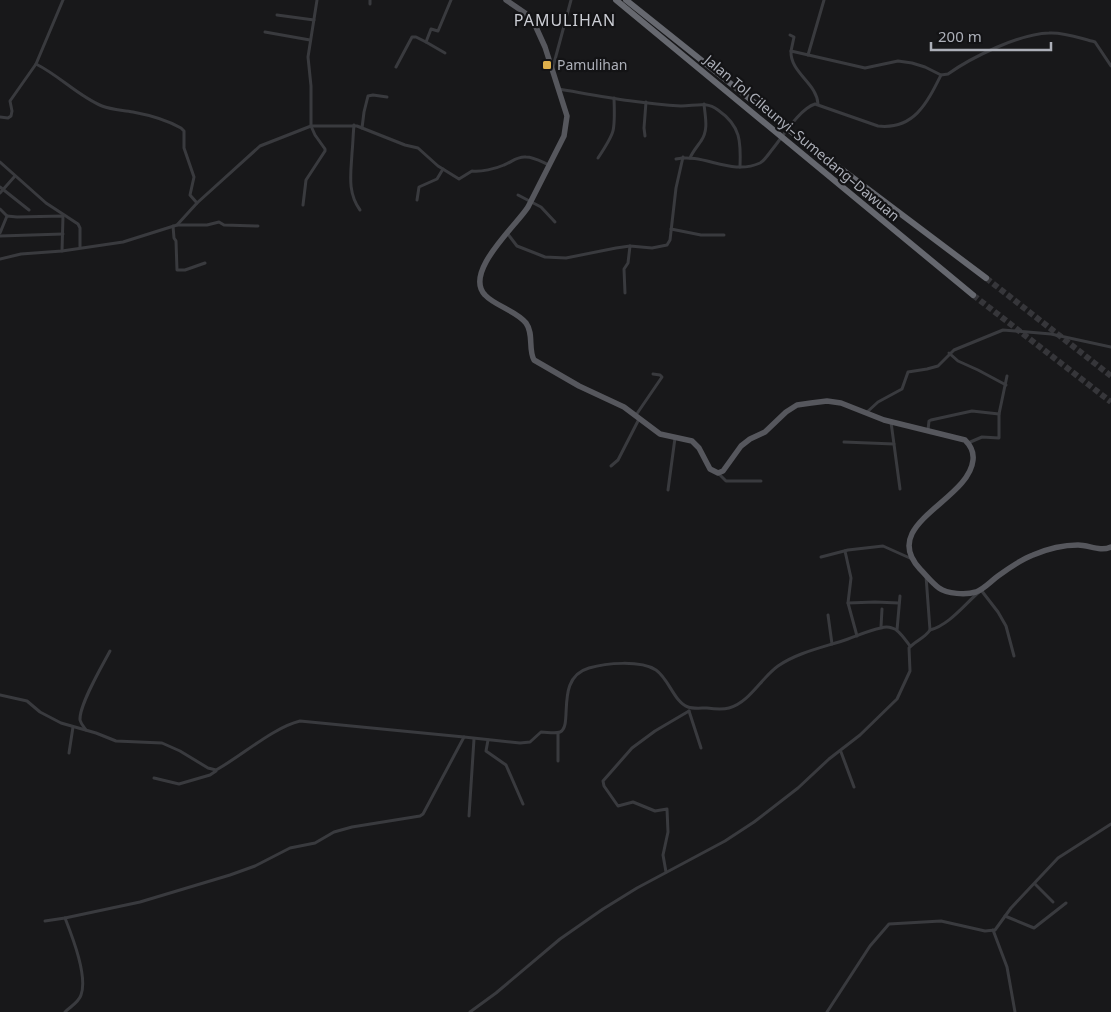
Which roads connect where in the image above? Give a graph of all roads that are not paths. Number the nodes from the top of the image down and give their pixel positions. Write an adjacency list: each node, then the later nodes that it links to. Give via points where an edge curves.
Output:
1 (63, 0): 18 (street)
2 (317, 0): 10 (street)
3 (451, 0): 14 (street, via 439,31 432,29)
4 (506, 0): 21 (main road, via 525,13 535,26)
5 (571, 0): 21 (street)
6 (616, 0): 70 (highway, Jalan Tol Cileunyi–Sumedang–Dawuan)
7 (626, 0): 68 (highway, Jalan Tol Cileunyi–Sumedang–Dawuan, via 780,123)
8 (824, 0): 17 (street)
9 (277, 14): 10 (street)
10 (314, 20): 13 (street)
11 (265, 32): 13 (street)
12 (790, 35): 15 (street, via 794,37)
13 (310, 40): 30 (street)
14 (426, 42): 16 (street); 20 (street, via 412,37)
15 (791, 51): 17 (street); 28 (street, via 794,65 814,91)
16 (445, 52)
17 (808, 55): 22 (street, via 865,68 898,61 912,62)
18 (36, 64): 29 (street, via 10,102 11,116); 48 (street, via 97,104 181,128 194,175 190,195)
19 (1111, 66): 22 (street, via 1094,42 1068,34 1050,33 1024,36)
20 (396, 67)
21 (552, 69): 23 (main road)
22 (941, 76): 28 (street, via 920,111 893,126 878,126)
23 (559, 89): 25 (street); 39 (main road, via 567,125)
24 (388, 97): 32 (street, via 368,96)
25 (614, 98): 26 (street); 35 (street, via 614,131)
26 (646, 102): 27 (street, via 682,106); 33 (street)
27 (704, 104): 36 (street, via 706,130); 40 (street, via 717,109 738,131)
28 (818, 104): 40 (street, via 808,107 800,115 762,162)
29 (0, 117)
30 (311, 126): 31 (street); 48 (street, via 260,146); 49 (street, via 325,151 306,180)
31 (354, 126): 32 (street); 52 (street, via 350,182 351,193)
32 (362, 128): 41 (street, via 418,148)
33 (645, 136)
34 (683, 157): 36 (street); 37 (street); 58 (street)
35 (598, 158)
36 (690, 158): 40 (street)
37 (676, 159)
38 (0, 162): 42 (street)
39 (549, 165): 41 (street, via 526,156 503,166 472,171 459,179); 47 (main road)
40 (740, 167)
41 (443, 169): 46 (street, via 437,179 419,187)
42 (15, 176): 43 (street); 54 (street)
43 (2, 188): 44 (street); 51 (street)
44 (0, 193)
45 (518, 194): 47 (street)
46 (417, 200)
47 (530, 201): 55 (street, via 546,210); 59 (main road, via 521,218)
48 (197, 203): 56 (street)
49 (304, 205)
50 (0, 209): 53 (street)
51 (29, 210)
52 (360, 210)
53 (7, 216): 54 (street); 60 (street)
54 (64, 216): 61 (street); 64 (street, via 80,226)
55 (555, 222)
56 (175, 226): 57 (street, via 219,222 222,225); 64 (street, via 123,242); 67 (street, via 177,270)
57 (258, 226)
58 (671, 229): 62 (street, via 701,235); 63 (street, via 667,245 652,248)
59 (506, 232): 63 (street, via 517,246 545,257 566,258); 78 (main road, via 484,267 480,282 483,293 526,324 534,360)
60 (0, 234): 61 (street)
61 (63, 234): 65 (street)
62 (724, 235)
63 (630, 246): 69 (street, via 624,269)
64 (80, 247): 65 (street)
65 (62, 251): 66 (street)
66 (0, 259)
67 (205, 263)
68 (986, 278)
69 (625, 293)
70 (973, 295)
71 (1111, 347): 72 (street, via 1050,334 1003,330)
72 (949, 353): 75 (street, via 958,361); 76 (street, via 938,366 908,372 902,389 878,402)
73 (653, 374): 78 (street, via 662,377)
74 (1007, 376): 75 (street)
75 (1006, 385): 77 (street)
76 (866, 414): 79 (main road); 86 (main road, via 837,402 797,405 765,432 741,446)
77 (999, 414): 80 (street, via 972,411 931,420); 83 (street, via 999,438 982,437)
78 (638, 417): 81 (main road, via 660,434); 85 (street)
79 (891, 422): 80 (main road); 84 (street)
80 (928, 430): 83 (main road)
81 (676, 437): 86 (main road, via 695,443 710,469); 89 (street)
82 (844, 442): 84 (street)
83 (968, 442): 93 (main road, via 973,457 970,471 958,488 924,518 913,533 909,542)
84 (894, 444): 88 (street)
85 (612, 466)
86 (718, 473): 87 (street, via 726,481)
87 (761, 481)
88 (900, 489)
89 (668, 490)
90 (1111, 547): 95 (main road, via 1102,549 1079,545 1040,552 1017,563)
91 (845, 551): 92 (street); 93 (street, via 883,546); 97 (street, via 851,578)
92 (821, 557)
93 (912, 559): 94 (main road)
94 (926, 575): 95 (main road, via 944,591 972,593); 103 (street)
95 (981, 590): 103 (street, via 944,623); 108 (street, via 1006,626)
96 (900, 596): 98 (street)
97 (848, 603): 98 (street); 104 (street)
98 (899, 603): 102 (street)
99 (882, 609): 101 (street)
100 (828, 615): 105 (street)
101 (881, 627): 102 (street); 104 (street)
102 (897, 630): 106 (street)
103 (930, 630): 106 (street)
104 (857, 636): 105 (street)
105 (832, 644): 110 (street, via 781,664 732,707)
106 (910, 646): 118 (street, via 910,671 897,699)
107 (110, 651): 112 (street, via 85,700 80,721)
108 (1014, 656)
109 (0, 695): 111 (street, via 27,701 40,712)
110 (689, 709): 113 (street, via 654,669 632,664 606,664 576,675 568,692 565,725); 117 (street); 127 (street, via 632,748 602,781 618,806 633,802 653,811 667,809 668,832 663,855)
111 (73, 727): 112 (street); 119 (street)
112 (86, 731): 121 (street, via 116,741 162,743)
113 (558, 733): 116 (street, via 541,732 530,742); 120 (street)
114 (464, 737): 115 (street); 121 (street, via 300,721 285,726); 132 (street, via 420,816 334,832 315,843 290,848 230,875 140,902)
115 (474, 739): 116 (street); 125 (street)
116 (488, 740): 124 (street, via 486,751 506,765)
117 (701, 748)
118 (840, 752): 123 (street); 127 (street, via 743,830)
119 (69, 753)
120 (558, 761)
121 (216, 770): 122 (street, via 210,775 179,784)
122 (154, 778)
123 (854, 787)
124 (523, 804)
125 (469, 816)
126 (1111, 824): 128 (street, via 1058,858)
127 (666, 872): 136 (street, via 636,888 560,939)
128 (1035, 884): 129 (street); 131 (street)
129 (1053, 902)
130 (1066, 903): 131 (street, via 1034,928)
131 (1005, 916): 134 (street)
132 (65, 918): 133 (street); 135 (street, via 82,977 81,995)
133 (45, 921)
134 (993, 930): 137 (street, via 941,921 889,924 870,946); 138 (street, via 1007,966)
135 (65, 1012)
136 (470, 1012)
137 (827, 1012)
138 (1015, 1012)

